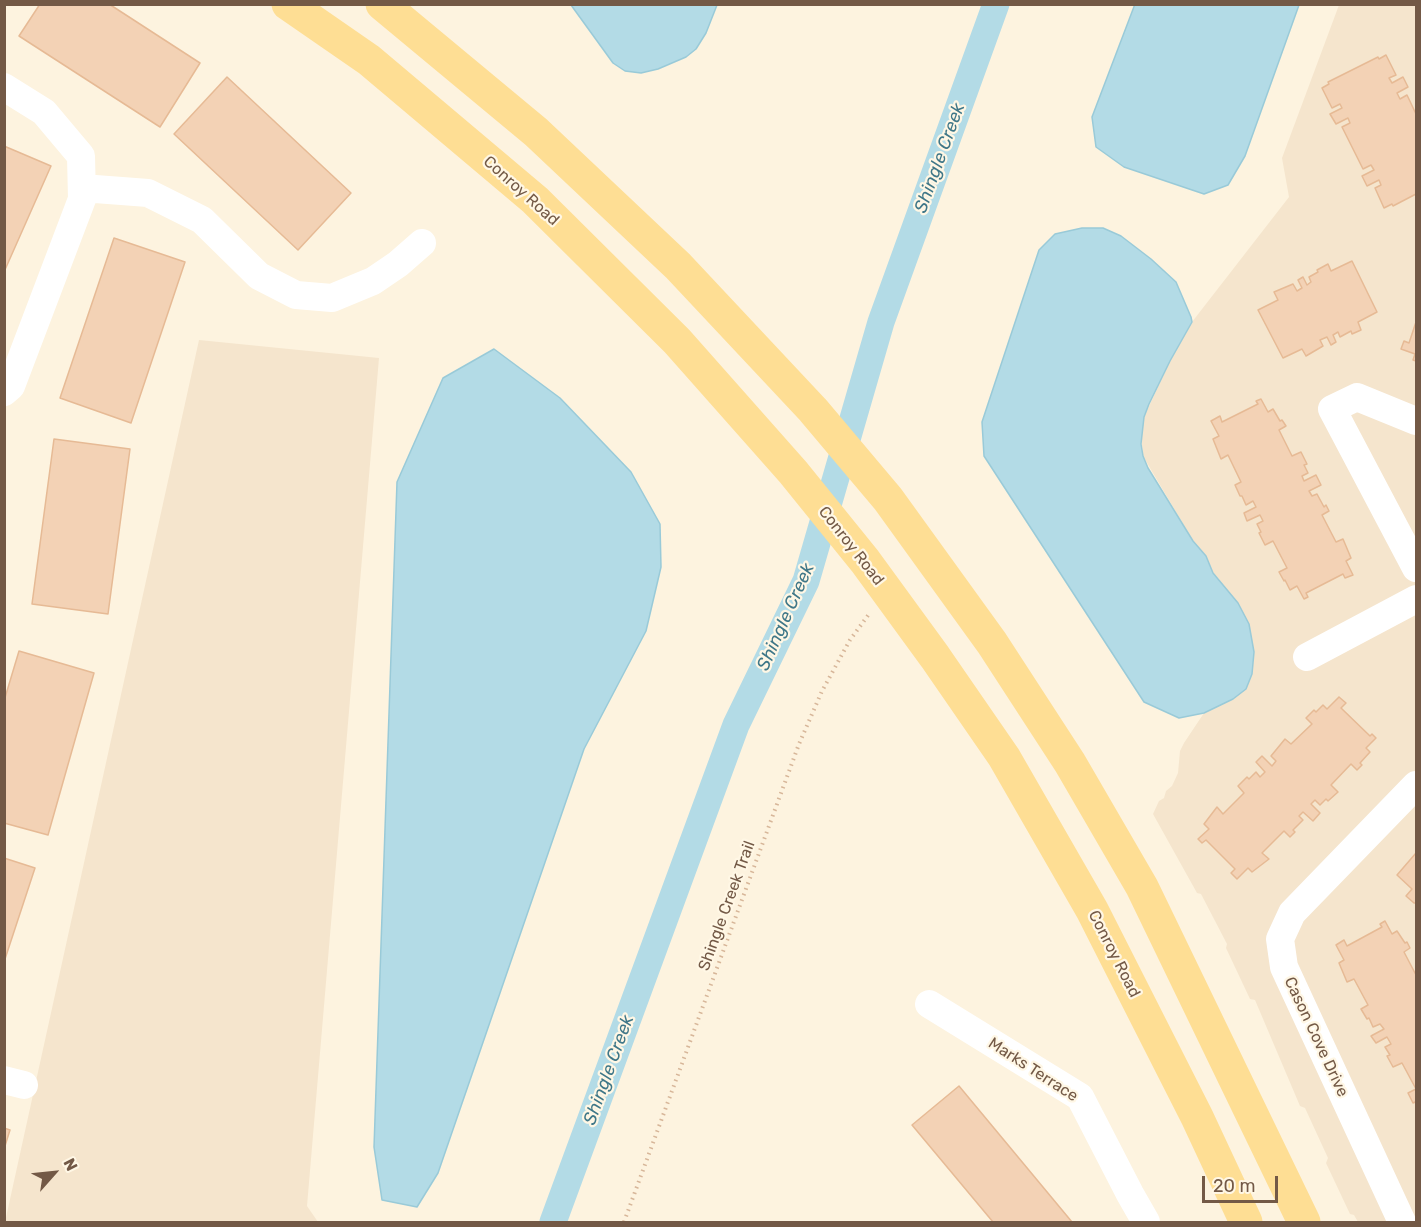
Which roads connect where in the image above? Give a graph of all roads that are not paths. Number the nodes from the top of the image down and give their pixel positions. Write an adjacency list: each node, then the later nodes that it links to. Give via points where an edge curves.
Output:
1 (288, 4): 14 (main road, Conroy Road, via 369,60 535,200 677,341 793,472 864,561 1004,757 1051,838 1124,973)
2 (382, 4): 15 (main road, via 536,132 678,266 813,410 888,499 992,643 1070,763 1142,887)
3 (4, 87): 4 (lane, via 44,112 81,156)
4 (82, 188): 5 (lane, via 148,193 202,220 259,276 296,295 332,298 373,281); 6 (lane, via 82,199 51,285 11,386)
5 (422, 243)
6 (4, 392)
7 (1416, 421): 8 (lane, via 1357,397 1332,410)
8 (1416, 568)
9 (1416, 599): 10 (lane)
10 (1307, 657)
11 (1416, 785): 16 (lane, Cason Cove Drive, via 1292,913 1280,939 1284,967)
12 (928, 1004): 13 (lane, Marks Terrace, via 1080,1097)
13 (1146, 1222)
14 (1246, 1222)
15 (1304, 1222)
16 (1402, 1222)

